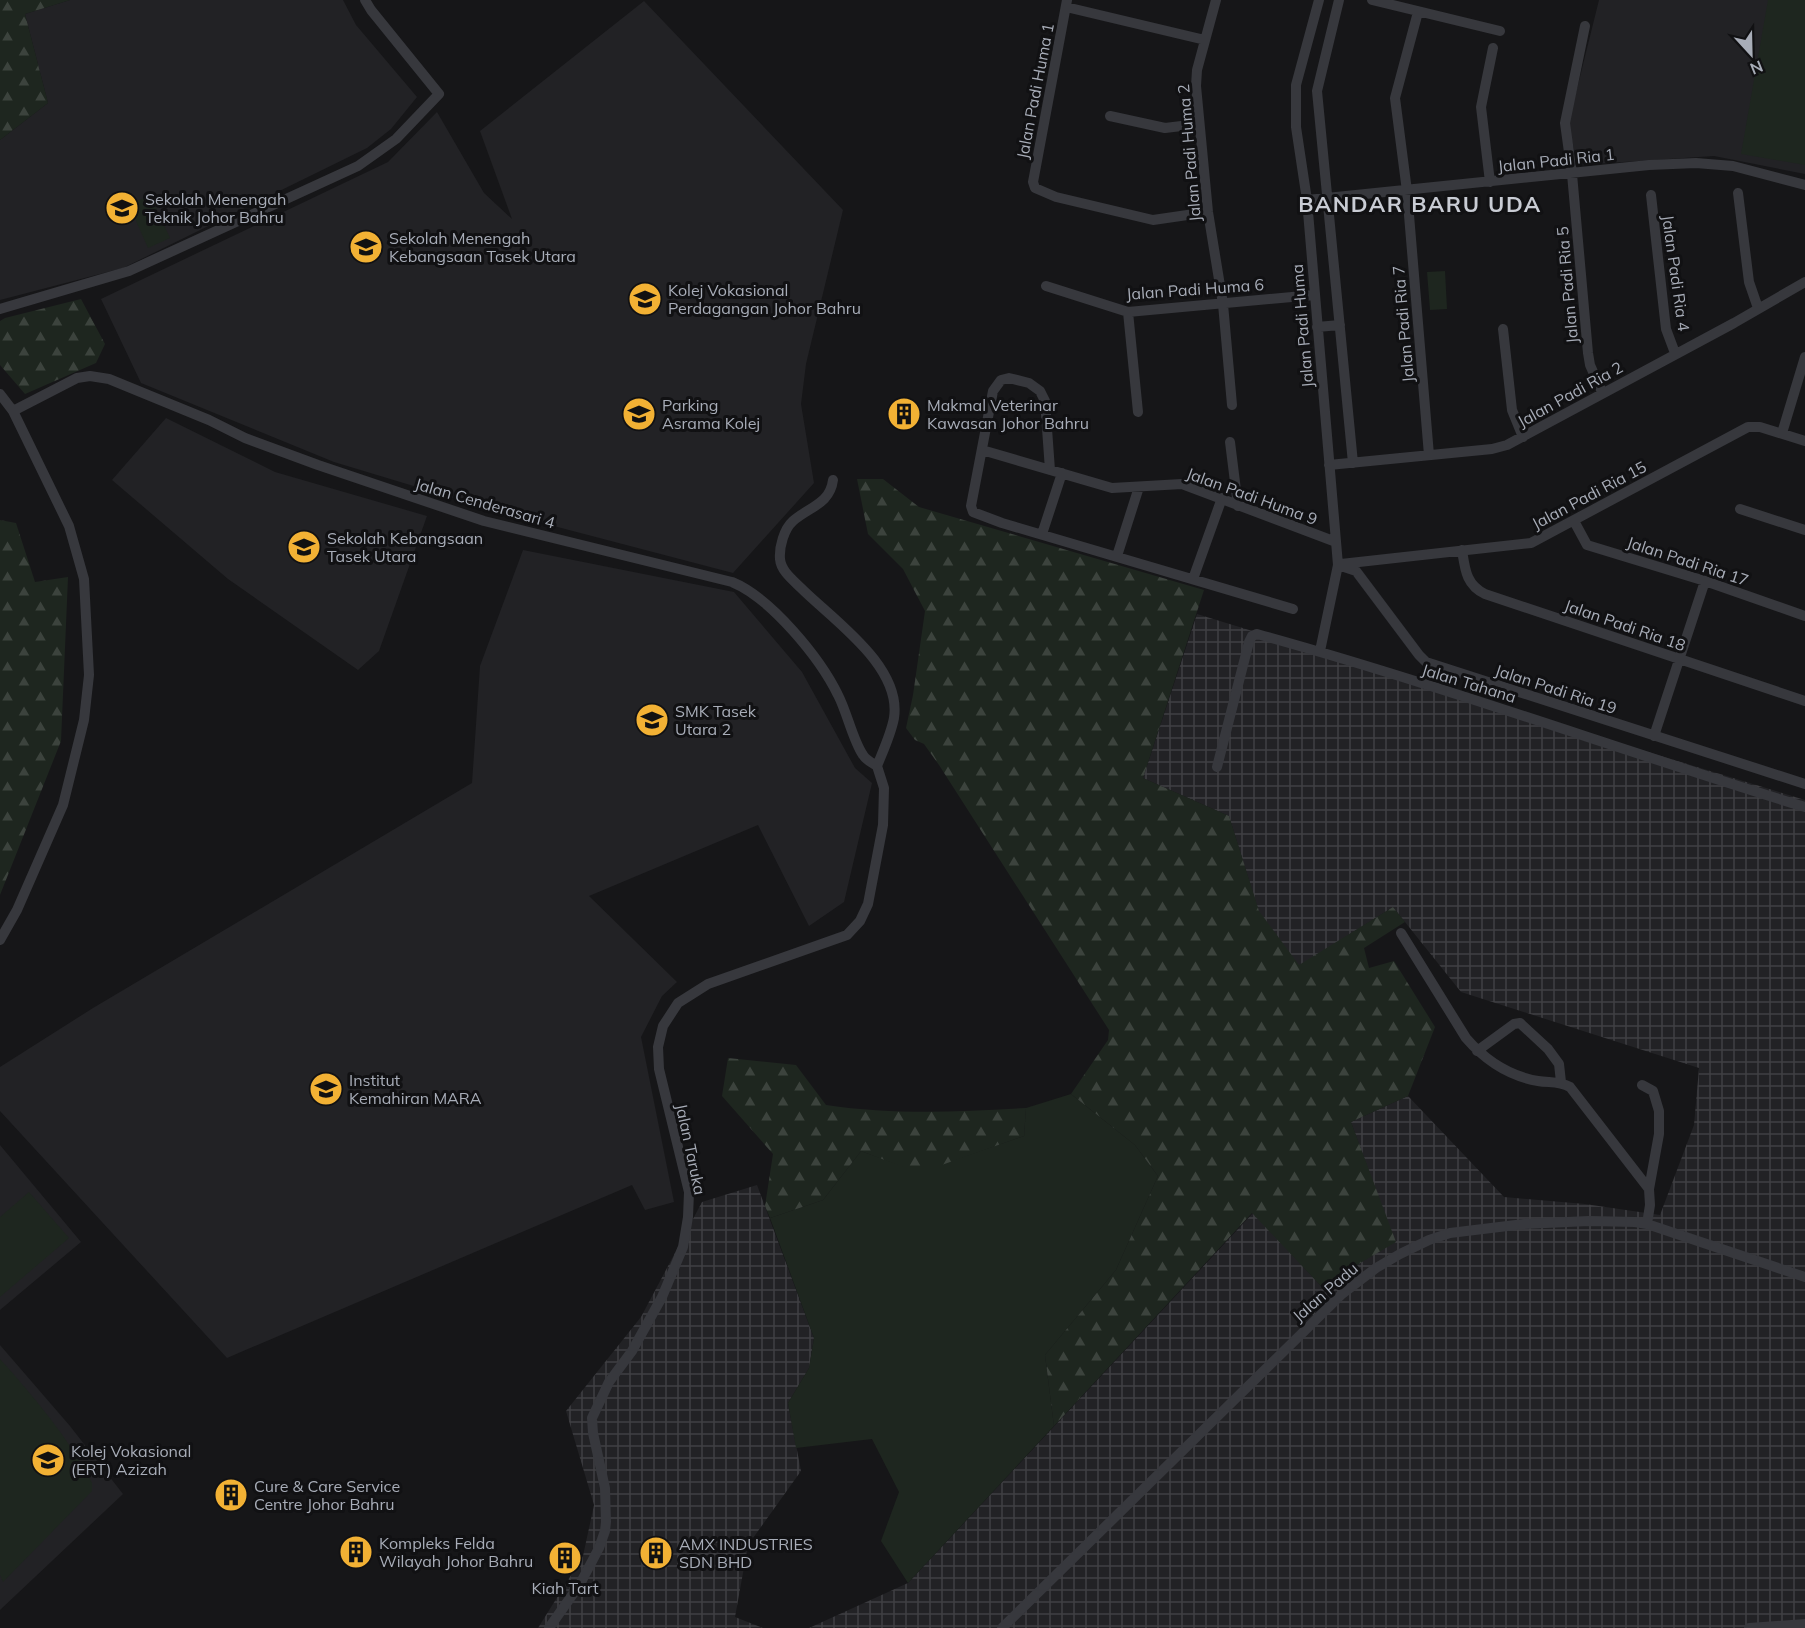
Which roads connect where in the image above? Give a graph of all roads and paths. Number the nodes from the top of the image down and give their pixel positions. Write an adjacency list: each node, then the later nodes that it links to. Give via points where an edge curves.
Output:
1 (365, 0): 28 (street, via 439,94 396,139 358,166 129,271)
2 (1216, 0): 10 (street, Jalan Padi Huma 2)
3 (1319, 0): 21 (street, Jalan Padi Huma, via 1296,85 1296,126)
4 (1339, 0): 20 (street, via 1317,91)
5 (1372, 0): 7 (street)
6 (1066, 4): 10 (street); 22 (street, Jalan Padi Huma 1, via 1035,188 1056,197 1153,220)
7 (1418, 12): 9 (street); 17 (street, Jalan Padi Ria 7, via 1395,98)
8 (1585, 26): 14 (street, Jalan Padi Ria 5, via 1565,123)
9 (1500, 31)
10 (1205, 40): 13 (street, Jalan Padi Huma 2, via 1197,70)
11 (1493, 48): 15 (street, via 1481,107)
12 (1110, 116): 13 (street, via 1165,128)
13 (1198, 124): 22 (street, Jalan Padi Huma 2)
14 (1572, 174): 15 (street, Jalan Padi Ria 1); 16 (street, Jalan Padi Ria 1, via 1696,163 1732,166); 35 (street, Jalan Padi Ria 5, via 1588,353)
15 (1490, 182): 17 (street, Jalan Padi Ria 1)
16 (1805, 184)
17 (1407, 191): 20 (street, Jalan Padi Ria 1); 45 (street, Jalan Padi Ria 7)
18 (1738, 193): 27 (street, via 1751,294)
19 (1651, 195): 33 (street, Jalan Padi Ria 4, via 1666,329)
20 (1328, 198): 21 (street, Jalan Padi Ria 1); 30 (street)
21 (1307, 200): 25 (street, Jalan Padi Huma)
22 (1208, 212): 26 (street, Jalan Padi Huma 2)
23 (1805, 282): 27 (street, Jalan Padi Ria 2)
24 (1046, 286): 29 (street, Jalan Padi Huma 6)
25 (1314, 295): 26 (street, Jalan Padi Huma 6); 31 (street, Jalan Padi Huma)
26 (1223, 304): 29 (street, Jalan Padi Huma 6); 37 (street, Jalan Padi Huma 2)
27 (1758, 308): 33 (street, Jalan Padi Ria 2)
28 (0, 309)
29 (1128, 312): 39 (street)
30 (1340, 325): 31 (street); 46 (street)
31 (1317, 327): 47 (street, Jalan Padi Huma)
32 (1503, 330): 41 (street, via 1512,410)
33 (1675, 353): 35 (street, Jalan Padi Ria 2)
34 (1805, 357): 40 (street)
35 (1602, 392): 41 (street, Jalan Padi Ria 2)
36 (0, 394): 38 (street)
37 (1233, 405)
38 (13, 411): 70 (street, Jalan Cenderasari 4, via 77,378 109,379 287,453 484,522 732,582 753,593 782,618 827,674 862,754); 75 (street, via 69,526 83,574 89,675 84,720 60,815)
39 (1138, 412)
40 (1782, 434): 42 (street, Jalan Padi Ria 15); 55 (street, Jalan Padi Ria 15, via 1760,426 1748,427)
41 (1524, 437): 45 (street, Jalan Padi Ria 2, via 1492,449)
42 (1805, 441)
43 (1230, 442): 53 (street)
44 (982, 450): 48 (street, Jalan Padi Huma 9); 48 (street, via 993,391 1001,380 1010,378 1029,383 1045,401); 57 (street, via 972,510)
45 (1428, 456): 46 (street, Jalan Padi Ria 2)
46 (1353, 463): 47 (street, Jalan Padi Ria 2)
47 (1329, 465): 58 (street, Jalan Padi Huma)
48 (1050, 470): 49 (street, Jalan Padi Huma 9)
49 (1062, 473): 51 (street, Jalan Padi Huma 9, via 1112,489); 57 (street)
50 (834, 480): 70 (street, via 832,491 817,507 792,522 781,543 780,561 785,572 855,636 885,677 894,717)
51 (1139, 487): 52 (street, Jalan Padi Huma 9, via 1182,484); 60 (street)
52 (1222, 498): 53 (street, Jalan Padi Huma 9); 62 (street)
53 (1238, 506): 58 (street, Jalan Padi Huma 9)
54 (1740, 509): 56 (street)
55 (1574, 521): 59 (street, Jalan Padi Ria 15, via 1531,543); 63 (street, Jalan Padi Ria 17, via 1587,545)
56 (1805, 530)
57 (1042, 534): 60 (street)
58 (1336, 542): 61 (street, Jalan Padi Huma)
59 (1462, 550): 61 (street, Jalan Padi Ria 15); 67 (street, Jalan Padi Ria 18, via 1467,576 1478,591)
60 (1117, 556): 62 (street)
61 (1338, 565): 66 (street, Jalan Padi Huma); 69 (street, Jalan Padi Ria 19, via 1356,571 1426,662)
62 (1193, 579): 64 (street)
63 (1705, 581): 65 (street, Jalan Padi Ria 17); 67 (street)
64 (1293, 609)
65 (1805, 616)
66 (1320, 651): 71 (street, Jalan Tahana, via 1257,634 1252,636); 73 (street, Jalan Tahana)
67 (1679, 659): 68 (street, Jalan Padi Ria 18); 69 (street)
68 (1805, 701)
69 (1654, 736): 72 (street, Jalan Padi Ria 19)
70 (877, 766): 83 (street, Jalan Taruka, via 884,788 883,825 868,904 860,921 847,935 708,984 678,1003 663,1026 658,1047 659,1070 688,1192 683,1247 662,1297 632,1351 609,1382 592,1418 605,1488 605,1531 580,1584)
71 (1217, 767)
72 (1805, 784)
73 (1805, 807)
74 (1401, 933): 76 (street)
75 (0, 940)
76 (1478, 1051): 77 (street, via 1495,1065 1519,1075); 77 (street, via 1520,1023 1559,1064)
77 (1561, 1082): 79 (street, via 1578,1096)
78 (1642, 1085): 79 (street, via 1653,1091 1659,1111)
79 (1649, 1189): 80 (street)
80 (1647, 1224): 81 (street, Jalan Padu); 84 (street, Jalan Padu, via 1589,1221 1459,1231 1429,1240 1376,1268 1288,1345)
81 (1805, 1277)
82 (1805, 1624): 85 (street)
83 (549, 1628)
84 (1002, 1628)
85 (1749, 1628)

